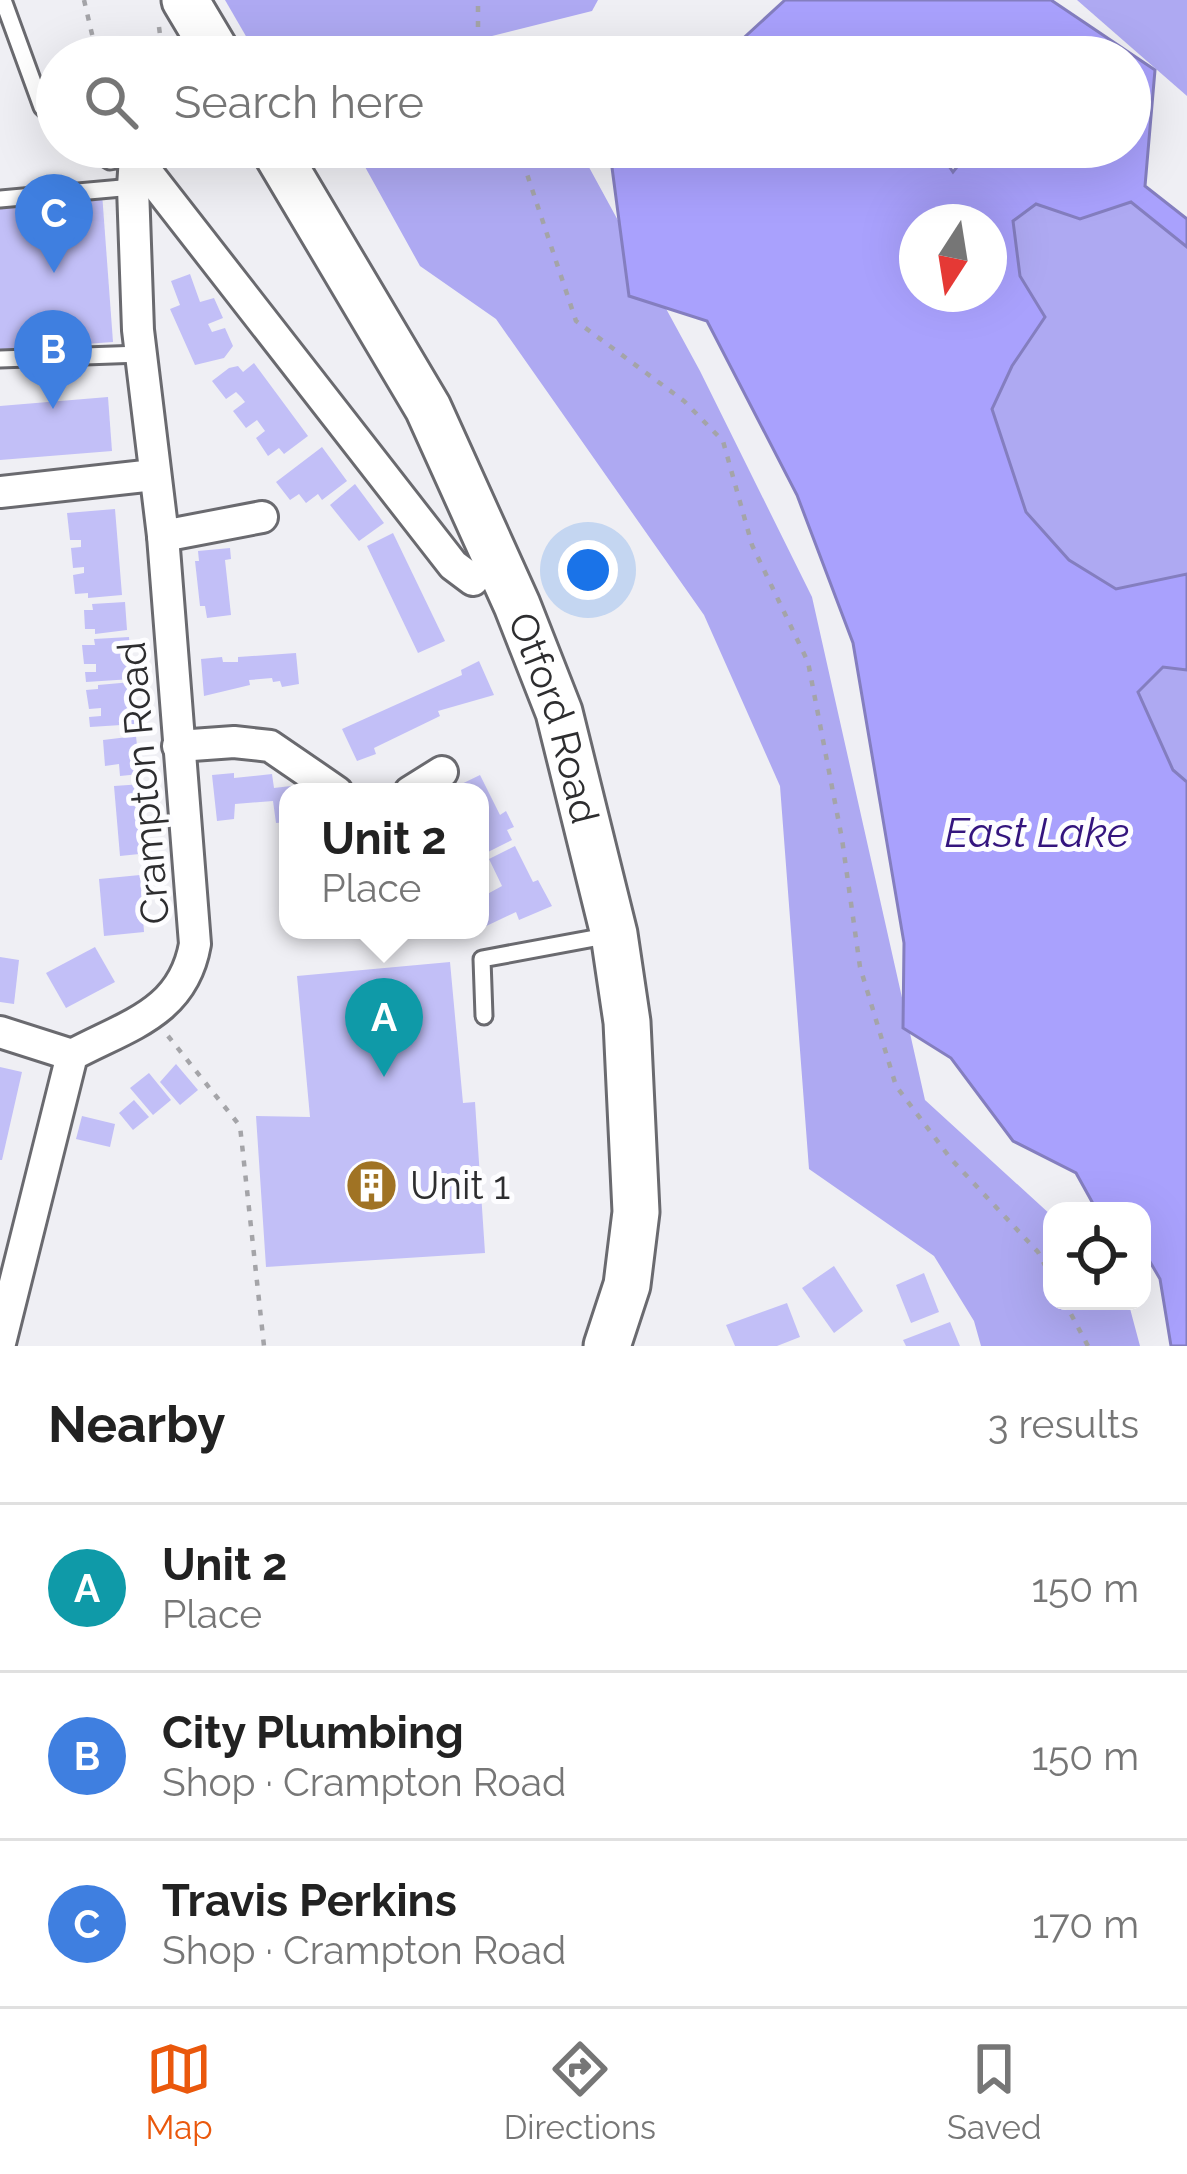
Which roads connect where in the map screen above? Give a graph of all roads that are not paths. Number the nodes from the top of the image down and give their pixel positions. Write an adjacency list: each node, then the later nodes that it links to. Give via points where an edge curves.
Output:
1 (3, 0): 4 (lane)
2 (170, 9): 3 (main road)
3 (198, 36)
4 (36, 90)
5 (120, 168): 9 (lane)
6 (136, 168): 10 (street, Crampton Road)
7 (139, 168): 16 (street, Otford Road)
8 (285, 168): 21 (main road, Otford Road, via 428,408 517,605 559,712)
9 (0, 199)
10 (141, 354): 11 (lane); 12 (street, Crampton Road)
11 (0, 358)
12 (154, 475): 13 (street); 15 (street, Crampton Road)
13 (0, 492)
14 (262, 517): 15 (street)
15 (163, 536): 17 (street, Crampton Road)
16 (472, 580)
17 (178, 746): 19 (street, via 270,746); 24 (street, Crampton Road, via 191,966 167,1004)
18 (442, 772): 20 (street)
19 (324, 783)
20 (424, 783)
21 (614, 934): 22 (lane, via 482,959); 26 (main road, Otford Road, via 627,1022 636,1212 627,1285)
22 (484, 1016)
23 (0, 1032): 24 (street)
24 (72, 1055): 25 (street)
25 (0, 1343)
26 (607, 1346)

